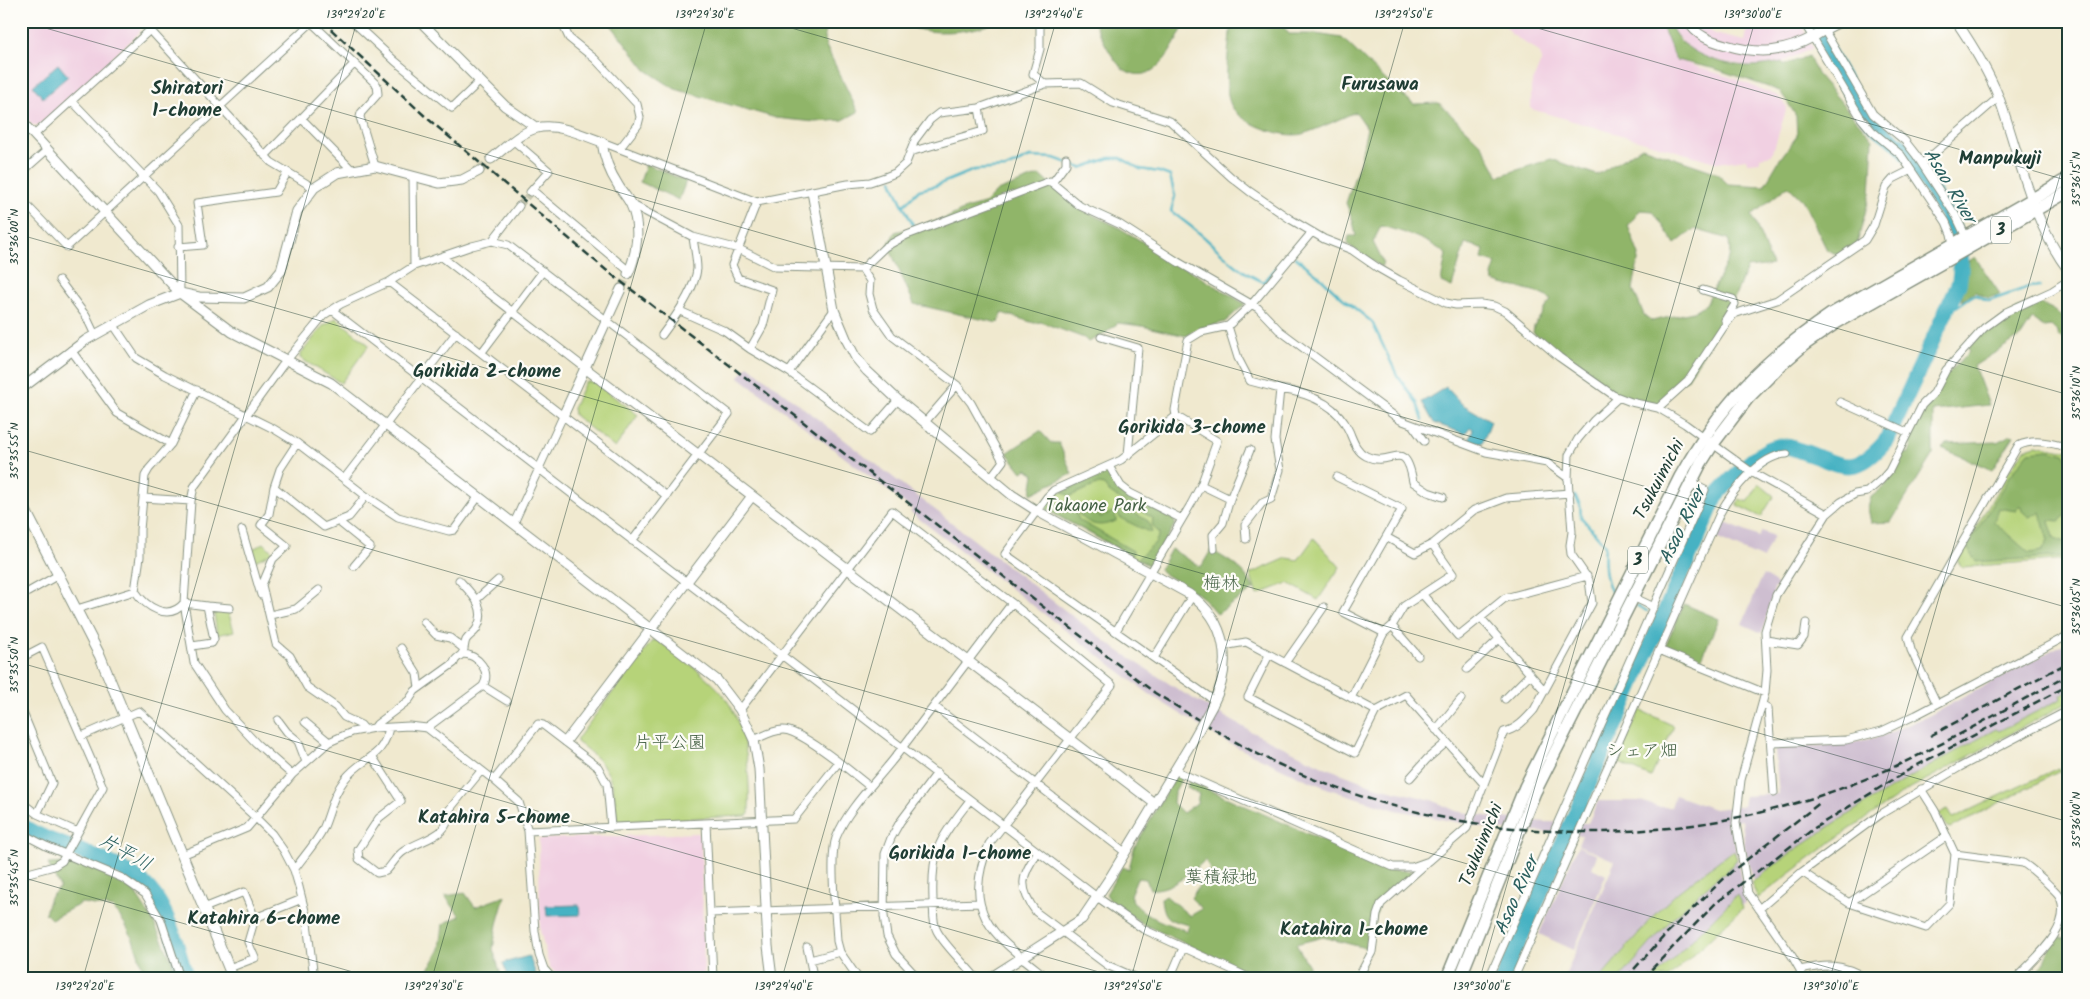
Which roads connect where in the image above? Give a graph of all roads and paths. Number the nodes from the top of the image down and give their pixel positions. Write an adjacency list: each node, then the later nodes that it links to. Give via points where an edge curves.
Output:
1 (142, 21): 12 (street)
2 (352, 21): 15 (street, via 452,108)
3 (420, 21): 15 (street)
4 (561, 21): 27 (street, via 569,38 596,59 637,104 638,125)
5 (1040, 21): 16 (street, via 1040,48 1033,74)
6 (1688, 21): 13 (street, via 1704,38 1760,52 1780,50)
7 (1803, 21): 13 (street)
8 (1818, 21): 13 (street)
9 (1842, 21): 13 (street)
10 (1956, 21): 17 (street, via 1984,64)
11 (310, 22): 14 (street); 19 (street)
12 (150, 30): 18 (street); 19 (street)
13 (1819, 33): 33 (street, via 1873,114 1905,142); 36 (street, via 1861,118 1894,148)
14 (354, 64): 21 (street); 34 (street, via 379,90 360,117)
15 (479, 82): 23 (street, via 504,106)
16 (1045, 84): 20 (street); 54 (street, via 1082,83 1113,103 1170,121 1231,177)
17 (1998, 97): 33 (street); 51 (street)
18 (72, 101): 24 (street); 42 (street)
19 (219, 107): 30 (street); 42 (street)
20 (979, 108): 29 (street, via 939,113 915,140); 29 (street, via 984,131)
21 (302, 119): 30 (street); 35 (street)
22 (21, 121): 24 (street)
23 (538, 128): 25 (street); 26 (street, via 566,130)
24 (34, 135): 28 (street)
25 (514, 141): 31 (street); 66 (street, via 549,171 531,192)
26 (602, 142): 27 (street); 50 (street, via 609,171)
27 (620, 148): 49 (street)
28 (47, 150): 38 (street); 53 (street)
29 (910, 152): 47 (street, via 906,163 885,177)
30 (265, 156): 39 (street)
31 (491, 159)
32 (1066, 161): 44 (street)
33 (1922, 164): 40 (street)
34 (375, 166): 35 (street); 41 (street)
35 (351, 169): 45 (street, via 337,173)
36 (1911, 170): 40 (street); 81 (street, via 1893,179 1886,187 1874,225 1859,246 1777,300 1734,314)
37 (479, 171): 41 (street, via 462,180 444,183)
38 (21, 173)
39 (288, 173): 45 (street); 58 (street, via 276,192 197,203 203,245)
40 (1922, 175): 57 (street, via 1951,234); 57 (street, via 1956,216)
41 (413, 176): 61 (street)
42 (144, 177): 53 (street); 58 (street, via 158,191 179,225)
43 (2069, 178): 51 (main road, Tsukuimichi / 3)
44 (1052, 183): 63 (street, via 1050,181 907,235 885,247); 73 (street, via 1080,206 1119,224)
45 (314, 188): 72 (street, via 297,211 281,271 268,287 244,298 199,297)
46 (2069, 191): 51 (main road, Tsukuimichi / 3)
47 (812, 192): 49 (street); 62 (street)
48 (21, 199): 53 (street, via 68,247)
49 (757, 202): 59 (street)
50 (631, 204): 55 (street); 66 (street, via 636,238)
51 (2034, 204): 57 (main road, Tsukuimichi / 3); 65 (street, via 2040,222)
52 (519, 206): 56 (street)
53 (106, 212): 72 (street)
54 (1312, 232): 73 (street); 97 (street, via 1345,246 1378,268 1446,303 1494,306 1588,379)
55 (693, 237): 59 (street); 76 (street, via 696,275)
56 (492, 241): 60 (street); 64 (street, via 508,245)
57 (1960, 245): 109 (main road, Tsukuimichi / 3, via 1804,345 1758,387)
58 (178, 247): 72 (street)
59 (739, 249): 62 (street, via 775,266); 86 (street, via 732,265 738,278 772,290 763,326)
60 (442, 257): 61 (street); 77 (street)
61 (414, 266): 69 (street)
62 (826, 267): 63 (street); 75 (street)
63 (862, 269): 93 (street, via 870,281 869,294 874,309 892,336)
64 (543, 271): 77 (street); 78 (street)
65 (2069, 271)
66 (628, 273)
67 (59, 280): 83 (street, via 86,316)
68 (2069, 280): 107 (street, via 2006,312 1984,328 1946,370)
69 (390, 282): 74 (street); 82 (street)
70 (621, 289): 78 (street)
71 (1703, 290): 81 (street, via 1733,299 1735,304)
72 (180, 293): 79 (street); 89 (street, via 232,332)
73 (1251, 304): 80 (street); 106 (street, via 1279,330 1400,420)
74 (332, 310): 89 (street, via 324,315); 92 (street)
75 (834, 310): 91 (street); 98 (street, via 856,358)
76 (680, 311): 84 (street); 86 (street, via 725,331)
77 (512, 312): 88 (street); 90 (street)
78 (606, 321): 90 (street); 114 (street, via 729,414)
79 (114, 324): 83 (street); 96 (street, via 136,358)
80 (1228, 326): 95 (street, via 1238,358 1250,381); 103 (street, via 1202,332 1188,340 1174,410)
81 (1722, 328): 100 (street, via 1688,381)
82 (456, 333): 88 (street); 92 (street)
83 (94, 335): 87 (street)
84 (662, 335)
85 (1101, 338): 116 (street, via 1138,348)
86 (750, 349): 91 (street)
87 (72, 350): 94 (street); 111 (street, via 117,413)
88 (482, 352): 102 (street)
89 (287, 360): 101 (street); 105 (street, via 331,383)
90 (584, 368): 102 (street); 114 (street)
91 (789, 372): 98 (street, via 870,432)
92 (422, 378): 105 (street); 118 (street)
93 (957, 385): 104 (street); 120 (street, via 971,402 1004,461)
94 (21, 389)
95 (1280, 389): 132 (street, via 1304,393 1324,403 1342,418 1353,441 1366,456 1405,458 1410,464 1413,482); 144 (street, via 1275,440 1280,470 1271,499 1262,503 1244,525)
96 (197, 390): 101 (street); 111 (street)
97 (1618, 398): 100 (street); 122 (street, via 1578,439 1569,455)
98 (898, 400): 104 (street)
99 (1840, 402): 107 (street)
100 (1658, 408): 109 (street)
101 (247, 415): 110 (street); 135 (street, via 201,476)
102 (563, 416): 118 (street); 130 (street)
103 (1176, 416): 116 (street); 125 (street, via 1217,441)
104 (925, 422): 120 (street)
105 (386, 426): 123 (street); 129 (street)
106 (1413, 426): 108 (street); 122 (street, via 1486,452 1547,463)
107 (1907, 432): 138 (street, via 1881,480 1867,492 1855,494)
108 (1424, 441)
109 (1708, 441): 119 (street); 124 (main road, Tsukuimichi / 3); 299 (main road, Tsukuimichi / 3, via 1680,477 1525,787)
110 (297, 443): 123 (street); 126 (street, via 280,469)
111 (171, 444): 133 (street, via 145,476)
112 (2069, 448): 205 (street, via 2036,441 2018,446 1913,626 1908,637 1911,650)
113 (1250, 450): 134 (street)
114 (699, 454): 130 (street); 131 (street)
115 (1786, 454): 119 (street, via 1777,454)
116 (1128, 455): 117 (street)
117 (1109, 466): 137 (street, via 1054,490); 139 (street, via 1121,486 1130,493)
118 (538, 470): 141 (street); 145 (street)
119 (1751, 471): 138 (street); 185 (street, via 1720,513)
120 (991, 477): 137 (street)
121 (1337, 477): 143 (street, via 1402,509)
122 (1568, 478): 127 (street)
123 (344, 479): 128 (street)
124 (1690, 482): 162 (main road, Tsukuimichi / 3); 168 (street, via 1705,490)
125 (1201, 485): 134 (street); 139 (street)
126 (274, 487): 140 (street, via 324,526); 160 (street, via 269,514 261,525 287,546 273,559 262,585)
127 (1570, 493): 146 (street, via 1506,498 1474,510); 152 (street, via 1571,554)
128 (366, 496): 129 (street, via 398,517 448,531 454,530); 140 (street, via 349,517)
129 (479, 496): 141 (street)
130 (667, 496): 145 (street)
131 (752, 496): 149 (street); 155 (street)
132 (1444, 497)
133 (143, 498): 135 (street); 157 (street)
134 (1230, 499): 147 (street, via 1223,524 1213,535)
135 (191, 501): 165 (street)
136 (21, 502): 151 (main road)
137 (1037, 511): 150 (street); 177 (street, via 1005,554)
138 (1827, 514): 181 (street, via 1776,595 1765,631)
139 (1182, 519): 150 (street)
140 (339, 522): 148 (street, via 370,547)
141 (514, 523): 176 (street)
142 (242, 530): 160 (street, via 259,594)
143 (1386, 537): 146 (street, via 1415,553); 178 (street, via 1343,612)
144 (1246, 539)
145 (632, 541): 155 (street)
146 (1432, 544): 158 (street, via 1453,574)
147 (1214, 550)
148 (354, 566)
149 (848, 569): 164 (street, via 892,511); 188 (street); 192 (street)
150 (1150, 573): 161 (street); 177 (street)
151 (60, 574): 159 (street); 170 (main road)
152 (1587, 576): 172 (street, via 1506,598); 198 (street, via 1592,603)
153 (459, 580): 163 (street)
154 (498, 580): 163 (street)
155 (686, 583): 176 (street); 188 (street)
156 (319, 590): 171 (street, via 296,609)
157 (135, 591): 165 (street, via 146,605 164,612 179,609); 170 (street)
158 (1423, 594): 172 (street, via 1458,636); 175 (street, via 1404,606)
159 (21, 596)
160 (264, 596): 171 (street)
161 (1192, 596): 183 (street, via 1210,614); 191 (street)
162 (1633, 597): 168 (street); 300 (main road, Tsukuimichi / 3, via 1535,792)
163 (477, 599): 186 (street, via 481,619 476,630 466,639)
164 (1012, 603): 192 (street); 221 (street, via 1112,685)
165 (184, 604): 166 (street); 182 (street)
166 (208, 606): 169 (street); 182 (street, via 214,639 212,643)
167 (1324, 607): 193 (street)
168 (1654, 607): 301 (street)
169 (230, 608)
170 (77, 609): 212 (main road)
171 (270, 615): 218 (street, via 276,644 290,656 307,687)
172 (1481, 618): 180 (street)
173 (424, 622): 186 (street, via 436,635 450,638)
174 (1806, 623): 181 (street, via 1804,638 1798,645)
175 (1392, 626): 178 (street); 189 (street)
176 (652, 629): 209 (street, via 717,680); 223 (street)
177 (1116, 631): 191 (street)
178 (1384, 634): 200 (street)
179 (2069, 635): 205 (street)
180 (1499, 639): 194 (street); 195 (street)
181 (1766, 640): 199 (street)
182 (192, 646): 234 (street, via 194,662 225,710)
183 (1223, 646): 187 (street, via 1246,642); 204 (street, via 1224,671)
184 (401, 648): 197 (street, via 417,674)
185 (1659, 650): 199 (street); 302 (street)
186 (463, 651): 196 (street, via 482,664 485,673); 197 (street, via 454,663)
187 (1269, 655): 193 (street); 211 (street, via 1248,697 1355,754)
188 (782, 656): 209 (street); 227 (street)
189 (1418, 656)
190 (21, 658): 220 (street, via 42,647)
191 (1154, 658): 204 (street)
192 (968, 660): 207 (street); 221 (street)
193 (1286, 663): 200 (street)
194 (1467, 670)
195 (1530, 674): 198 (street); 202 (street)
196 (483, 686): 203 (street); 217 (street)
197 (419, 688): 215 (street)
198 (1544, 690): 238 (street, via 1534,710 1520,724 1504,732)
199 (1765, 693): 206 (street)
200 (1351, 698): 211 (street)
201 (1461, 699): 219 (street)
202 (1505, 699)
203 (507, 701)
204 (1214, 703): 231 (street, bridge)
205 (1937, 704): 226 (street, via 1898,724 1866,735 1825,742)
206 (1762, 705): 226 (street, via 1768,708); 272 (street, via 1741,780 1736,815 1748,893)
207 (934, 706): 227 (street); 237 (street)
208 (21, 708): 245 (street, via 52,784)
209 (740, 710): 222 (street)
210 (2069, 710): 240 (street)
211 (1376, 711): 219 (street, via 1406,695)
212 (126, 717): 220 (street); 246 (street, via 139,711); 259 (main road)
213 (278, 720): 229 (street, via 298,741)
214 (305, 722): 224 (street)
215 (374, 728): 216 (street); 218 (street)
216 (389, 728): 217 (street); 228 (street, via 386,742)
217 (427, 728): 232 (street)
218 (365, 730): 224 (street)
219 (1436, 730): 225 (street)
220 (82, 736): 252 (street, via 103,787)
221 (1071, 738): 237 (street); 244 (street)
222 (754, 740): 230 (street, via 784,730 799,734); 247 (street, via 759,769)
223 (566, 741): 236 (street, via 538,724); 250 (street, via 598,767 604,776 609,791)
224 (329, 742): 229 (street)
225 (1447, 742): 235 (street); 238 (street)
226 (1772, 743): 241 (street)
227 (903, 747): 233 (street); 239 (street)
228 (372, 756): 232 (street, via 400,801 379,818 358,850 359,859 377,873 386,871 403,851 445,829 450,820 449,810); 261 (street, via 355,767 335,794 322,830)
229 (306, 762): 234 (street)
230 (838, 763): 239 (street); 247 (street, via 794,820)
231 (1174, 770): 244 (street); 260 (street, via 1393,867)
232 (481, 771): 236 (street)
233 (937, 773): 242 (street); 269 (street, via 891,838 885,854)
234 (292, 775): 246 (street)
235 (1410, 778)
236 (494, 780): 251 (street, via 519,802)
237 (1036, 783): 249 (street); 256 (street)
238 (1483, 783): 260 (street, via 1466,828)
239 (870, 787): 271 (street, via 836,840)
240 (1922, 789): 254 (street); 262 (street, via 1881,814)
241 (1774, 793)
242 (970, 800): 249 (street); 268 (street, via 939,842 932,873)
243 (21, 802): 245 (street)
244 (1154, 803): 256 (street)
245 (37, 814): 252 (street)
246 (256, 818): 259 (street, via 247,828); 261 (street, via 272,834)
247 (761, 822): 248 (street); 273 (street)
248 (706, 823): 250 (street); 274 (street)
249 (1003, 825): 255 (street); 266 (street, via 981,862)
250 (610, 827): 251 (street)
251 (528, 831): 287 (street, via 535,931 544,969)
252 (78, 832): 257 (street)
253 (21, 833): 257 (street)
254 (1946, 836): 258 (street); 267 (street)
255 (1038, 852): 264 (street); 276 (street, via 1026,868 1023,888 1036,912)
256 (1125, 852): 264 (street)
257 (67, 853): 263 (street, via 62,862 54,866); 285 (street, via 122,878 146,894 161,920)
258 (1955, 854): 267 (street, via 1950,902 1926,928); 304 (street, via 2023,863 2060,896 2062,915 2058,930)
259 (182, 855): 270 (main road)
260 (1429, 861): 298 (street, via 1381,904 1372,952)
261 (294, 870): 265 (street)
262 (1802, 872): 267 (street); 272 (street)
263 (21, 875)
264 (1097, 898): 276 (street, via 1082,919); 278 (street, via 1133,923)
265 (302, 899): 275 (street); 286 (street)
266 (979, 902): 268 (street); 280 (street, via 994,933)
267 (1849, 903)
268 (933, 905): 269 (street); 292 (street, via 936,930)
269 (885, 907): 271 (street); 291 (street, via 890,946)
270 (204, 908): 275 (street, via 244,892); 283 (main road)
271 (836, 908): 273 (street); 279 (street)
272 (1759, 909): 284 (street)
273 (766, 911): 274 (street); 289 (street)
274 (710, 912): 288 (street)
275 (255, 918): 283 (street, via 248,942 255,958)
276 (1065, 932): 280 (street); 295 (street, via 1107,964)
277 (807, 947): 281 (street)
278 (1183, 948): 296 (street); 297 (street)
279 (840, 952): 281 (street); 290 (street)
280 (1023, 958): 293 (street); 294 (street)
281 (810, 960): 282 (street)
282 (812, 971)
283 (231, 973)
284 (1801, 974): 303 (street, via 1824,965 1853,970)
285 (180, 978)
286 (314, 978)
287 (552, 978)
288 (713, 978)
289 (772, 978)
290 (858, 978)
291 (918, 978)
292 (976, 978)
293 (990, 978)
294 (1048, 978)
295 (1137, 978)
296 (1170, 978)
297 (1250, 978)
298 (1358, 978)
299 (1447, 978)
300 (1460, 978)
301 (1489, 978)
302 (1514, 978)
303 (1866, 978)
304 (2016, 978)

